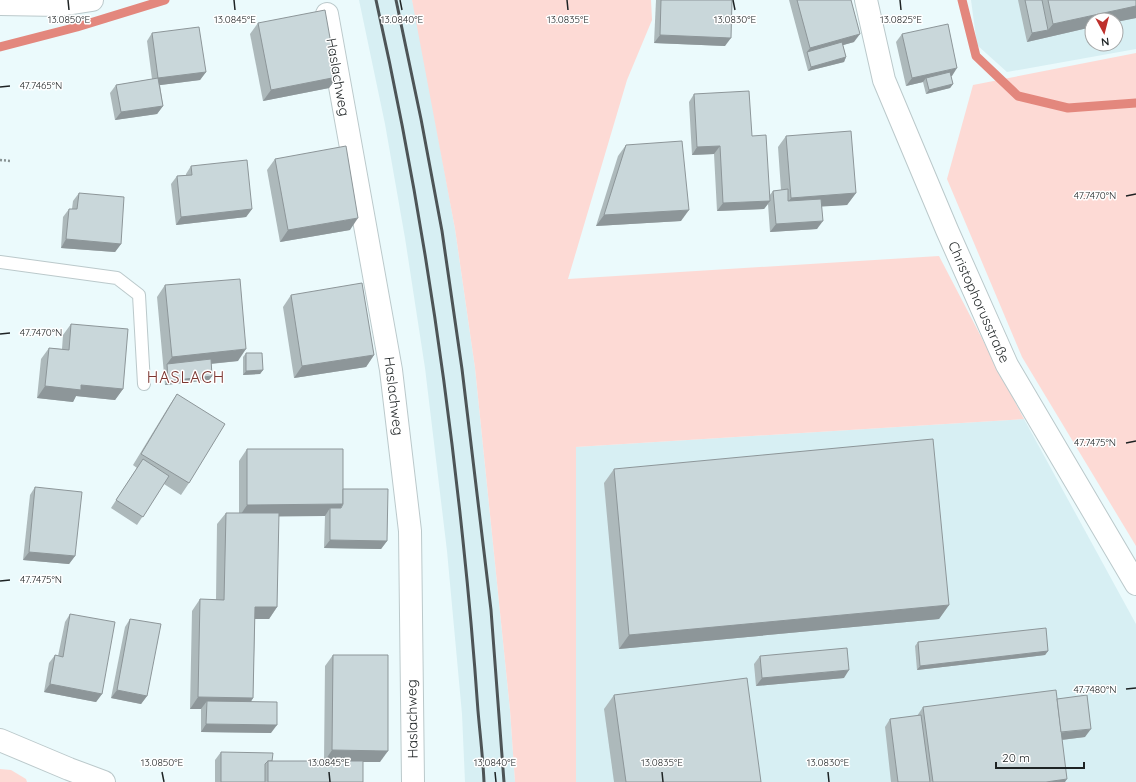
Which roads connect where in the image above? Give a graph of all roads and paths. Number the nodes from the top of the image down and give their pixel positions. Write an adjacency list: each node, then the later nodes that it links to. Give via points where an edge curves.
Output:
1 (92, 0): 3 (street, via 60,5)
2 (866, 0): 9 (street, Christophorusstraße, via 884,80 1007,365)
3 (0, 4)
4 (327, 14): 13 (street, Haslachweg, via 391,370 410,531)
5 (0, 160): 6 (path)
6 (11, 161)
7 (0, 262): 8 (lane, via 117,278 139,295)
8 (144, 384)
9 (1136, 584)
10 (0, 740): 11 (street)
11 (65, 776): 12 (street)
12 (104, 782)
13 (413, 782)

